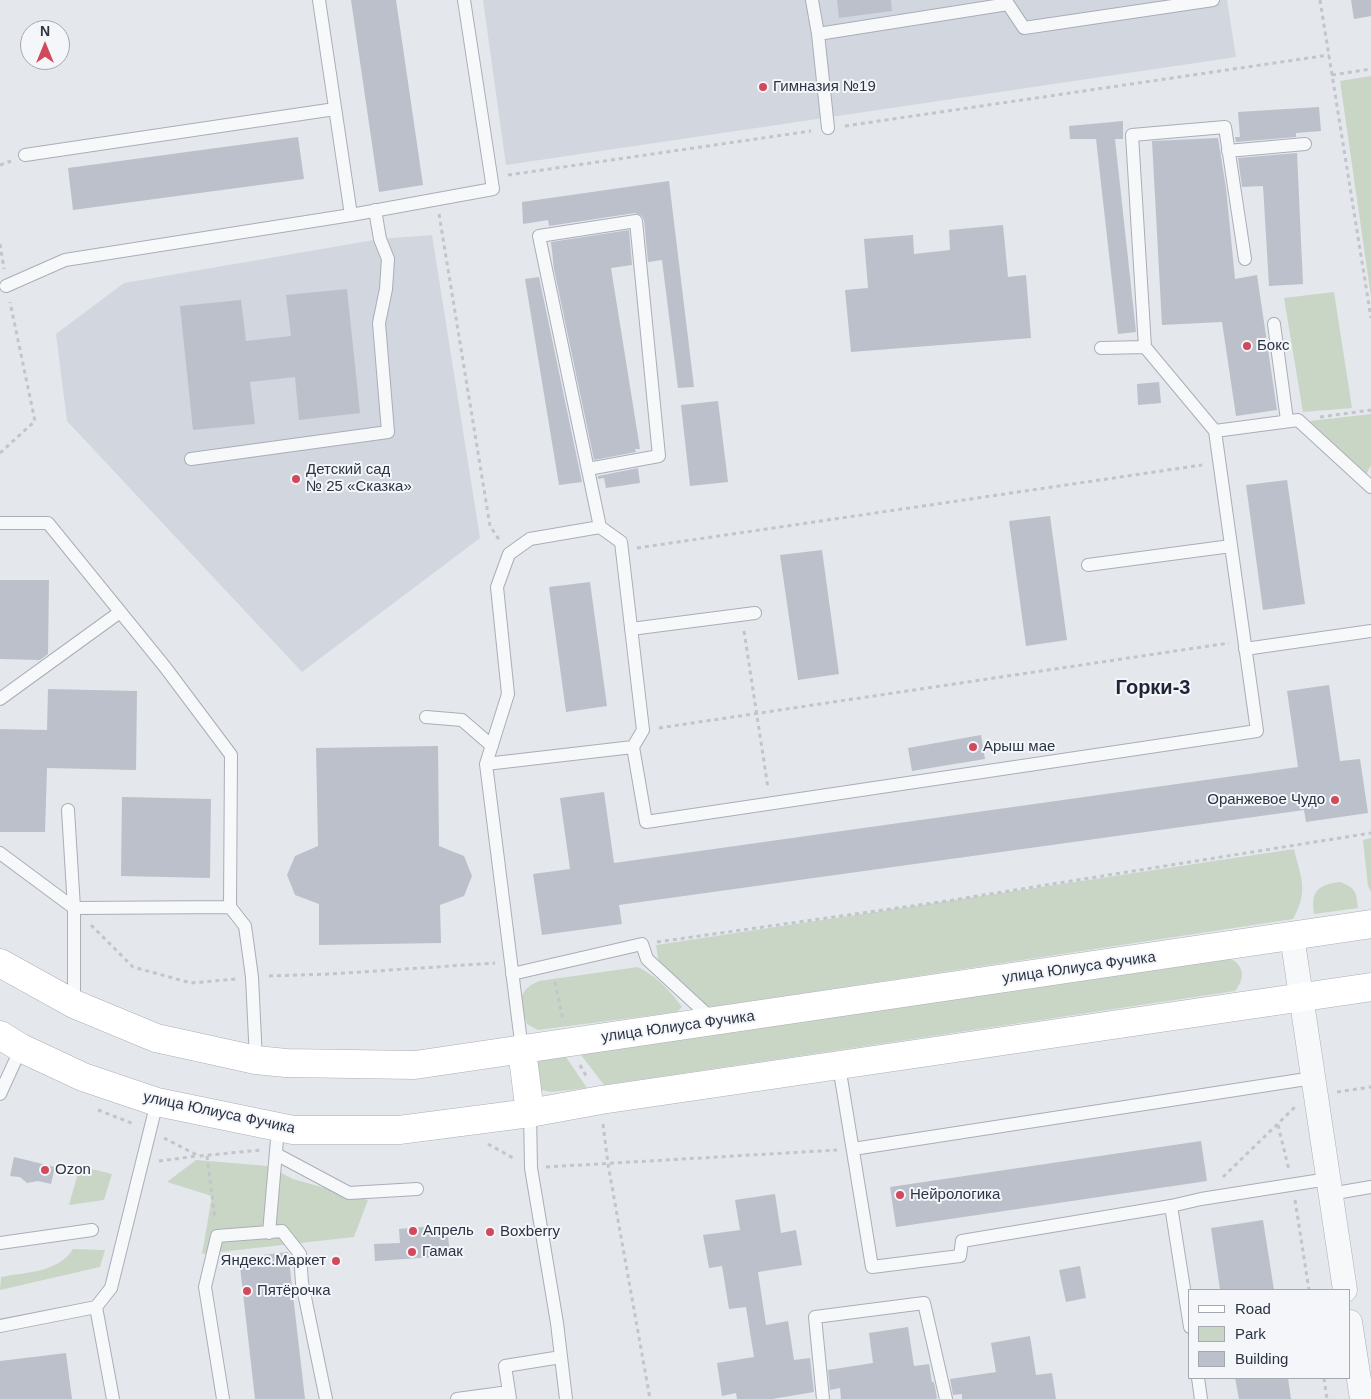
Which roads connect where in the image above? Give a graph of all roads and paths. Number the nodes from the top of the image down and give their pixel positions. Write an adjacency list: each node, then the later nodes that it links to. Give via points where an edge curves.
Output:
1 (319, 0): 10 (lane)
2 (464, 0): 15 (lane)
3 (812, 0): 6 (lane)
4 (1213, 0): 6 (lane, via 1024,28 1008,4)
5 (1320, 0): 7 (path)
6 (818, 34): 11 (lane)
7 (1329, 55): 9 (path); 11 (path)
8 (1371, 69): 9 (path)
9 (1332, 75): 22 (path)
10 (335, 110): 14 (lane); 18 (lane)
11 (828, 128): 15 (path)
12 (1305, 144): 13 (lane)
13 (1228, 151): 20 (lane); 24 (lane, via 1225,127 1132,135)
14 (24, 155)
15 (492, 177): 16 (lane, via 493,189)
16 (437, 199): 17 (lane); 38 (path, via 490,526)
17 (374, 210): 18 (lane); 30 (lane, via 388,259 379,323 388,432)
18 (351, 215): 21 (lane, via 65,260)
19 (0, 244): 21 (path)
20 (1245, 259)
21 (6, 286): 29 (path, via 35,421)
22 (1371, 318)
23 (1274, 324): 27 (lane)
24 (1145, 347): 25 (lane); 28 (lane)
25 (1101, 348)
26 (1371, 410): 27 (path)
27 (1293, 420): 28 (lane); 33 (lane)
28 (1215, 431): 31 (lane)
29 (0, 453)
30 (191, 459)
31 (1220, 462): 36 (lane); 37 (path)
32 (588, 469): 32 (lane, via 659,456 636,221 539,236); 35 (lane)
33 (1371, 487)
34 (0, 523): 40 (lane, via 48,523)
35 (600, 527): 37 (lane, via 621,542); 38 (lane, via 530,539)
36 (1231, 546): 39 (lane); 45 (lane)
37 (622, 550): 43 (lane)
38 (509, 554): 50 (lane, via 497,587 508,694)
39 (1088, 565)
40 (120, 612): 46 (lane); 57 (lane, via 230,755)
41 (755, 613): 42 (lane)
42 (741, 615): 43 (lane); 47 (path)
43 (631, 629): 49 (lane)
44 (1371, 631): 45 (lane)
45 (1245, 645): 47 (path); 53 (lane, via 1257,732)
46 (0, 699)
47 (756, 713): 49 (path); 53 (path)
48 (426, 717): 50 (lane, via 462,720)
49 (643, 730): 51 (lane)
50 (492, 746): 52 (lane)
51 (633, 747): 52 (lane); 53 (lane, via 646,822)
52 (486, 764): 63 (lane)
53 (771, 803)
54 (68, 810): 58 (lane)
55 (1371, 833): 61 (path, via 940,902)
56 (0, 853): 58 (lane)
57 (230, 907): 58 (lane); 64 (lane, via 245,926)
58 (74, 908): 64 (path, via 133,967 191,983); 67 (lane)
59 (1371, 924): 60 (main road, улица Юлиуса Фучика)
60 (1292, 936): 66 (street); 68 (main road, улица Юлиуса Фучика)
61 (642, 944): 63 (lane); 68 (lane, via 647,959)
62 (0, 963): 67 (main road, улица Юлиуса Фучика)
63 (511, 968): 64 (path); 70 (lane)
64 (252, 977): 71 (lane)
65 (1371, 987): 66 (main road, улица Юлиуса Фучика)
66 (1301, 997): 72 (main road, улица Юлиуса Фучика); 73 (street)
67 (74, 1004): 71 (main road, улица Юлиуса Фучика, via 156,1038)
68 (714, 1022): 70 (main road, улица Юлиуса Фучика)
69 (11, 1041): 75 (lane); 76 (main road, улица Юлиуса Фучика, via 83,1077)
70 (522, 1050): 71 (main road, улица Юлиуса Фучика, via 415,1065); 77 (main road)
71 (256, 1060)
72 (839, 1066): 77 (main road, улица Юлиуса Фучика); 80 (lane)
73 (1314, 1086): 74 (path); 78 (path); 80 (lane); 84 (street)
74 (1371, 1087)
75 (0, 1094)
76 (157, 1102): 79 (main road, улица Юлиуса Фучика); 95 (lane, via 111,1288)
77 (530, 1113): 79 (main road, улица Юлиуса Фучика, via 399,1130 293,1130); 99 (lane, via 531,1168)
78 (1278, 1124): 83 (path); 87 (path)
79 (277, 1141): 86 (lane, via 349,1193); 90 (lane)
80 (853, 1149): 88 (lane, via 872,1267 960,1256 962,1241)
81 (207, 1156): 91 (path)
82 (608, 1164): 108 (path)
83 (1292, 1185): 84 (lane); 87 (lane); 93 (path)
84 (1329, 1187): 85 (lane); 94 (street)
85 (1371, 1187)
86 (417, 1189)
87 (1200, 1199): 88 (lane)
88 (1171, 1206): 96 (lane)
89 (92, 1230): 92 (lane)
90 (269, 1232): 91 (lane); 105 (lane, via 282,1231 300,1254 302,1283)
91 (217, 1236): 104 (lane, via 205,1287)
92 (0, 1243)
93 (1309, 1289)
94 (1345, 1289)
95 (96, 1307): 97 (lane); 103 (lane)
96 (1188, 1314)
97 (0, 1326)
98 (1351, 1328): 113 (street)
99 (561, 1357): 102 (lane, via 505,1366); 107 (lane)
100 (1198, 1379): 111 (lane)
101 (1324, 1379): 112 (path)
102 (509, 1395): 106 (lane)
103 (113, 1399)
104 (223, 1399)
105 (326, 1399)
106 (457, 1399)
107 (566, 1399)
108 (650, 1399)
109 (823, 1399): 110 (lane, via 815,1317 924,1303)
110 (946, 1399)
111 (1201, 1399)
112 (1327, 1399)
113 (1362, 1399)

